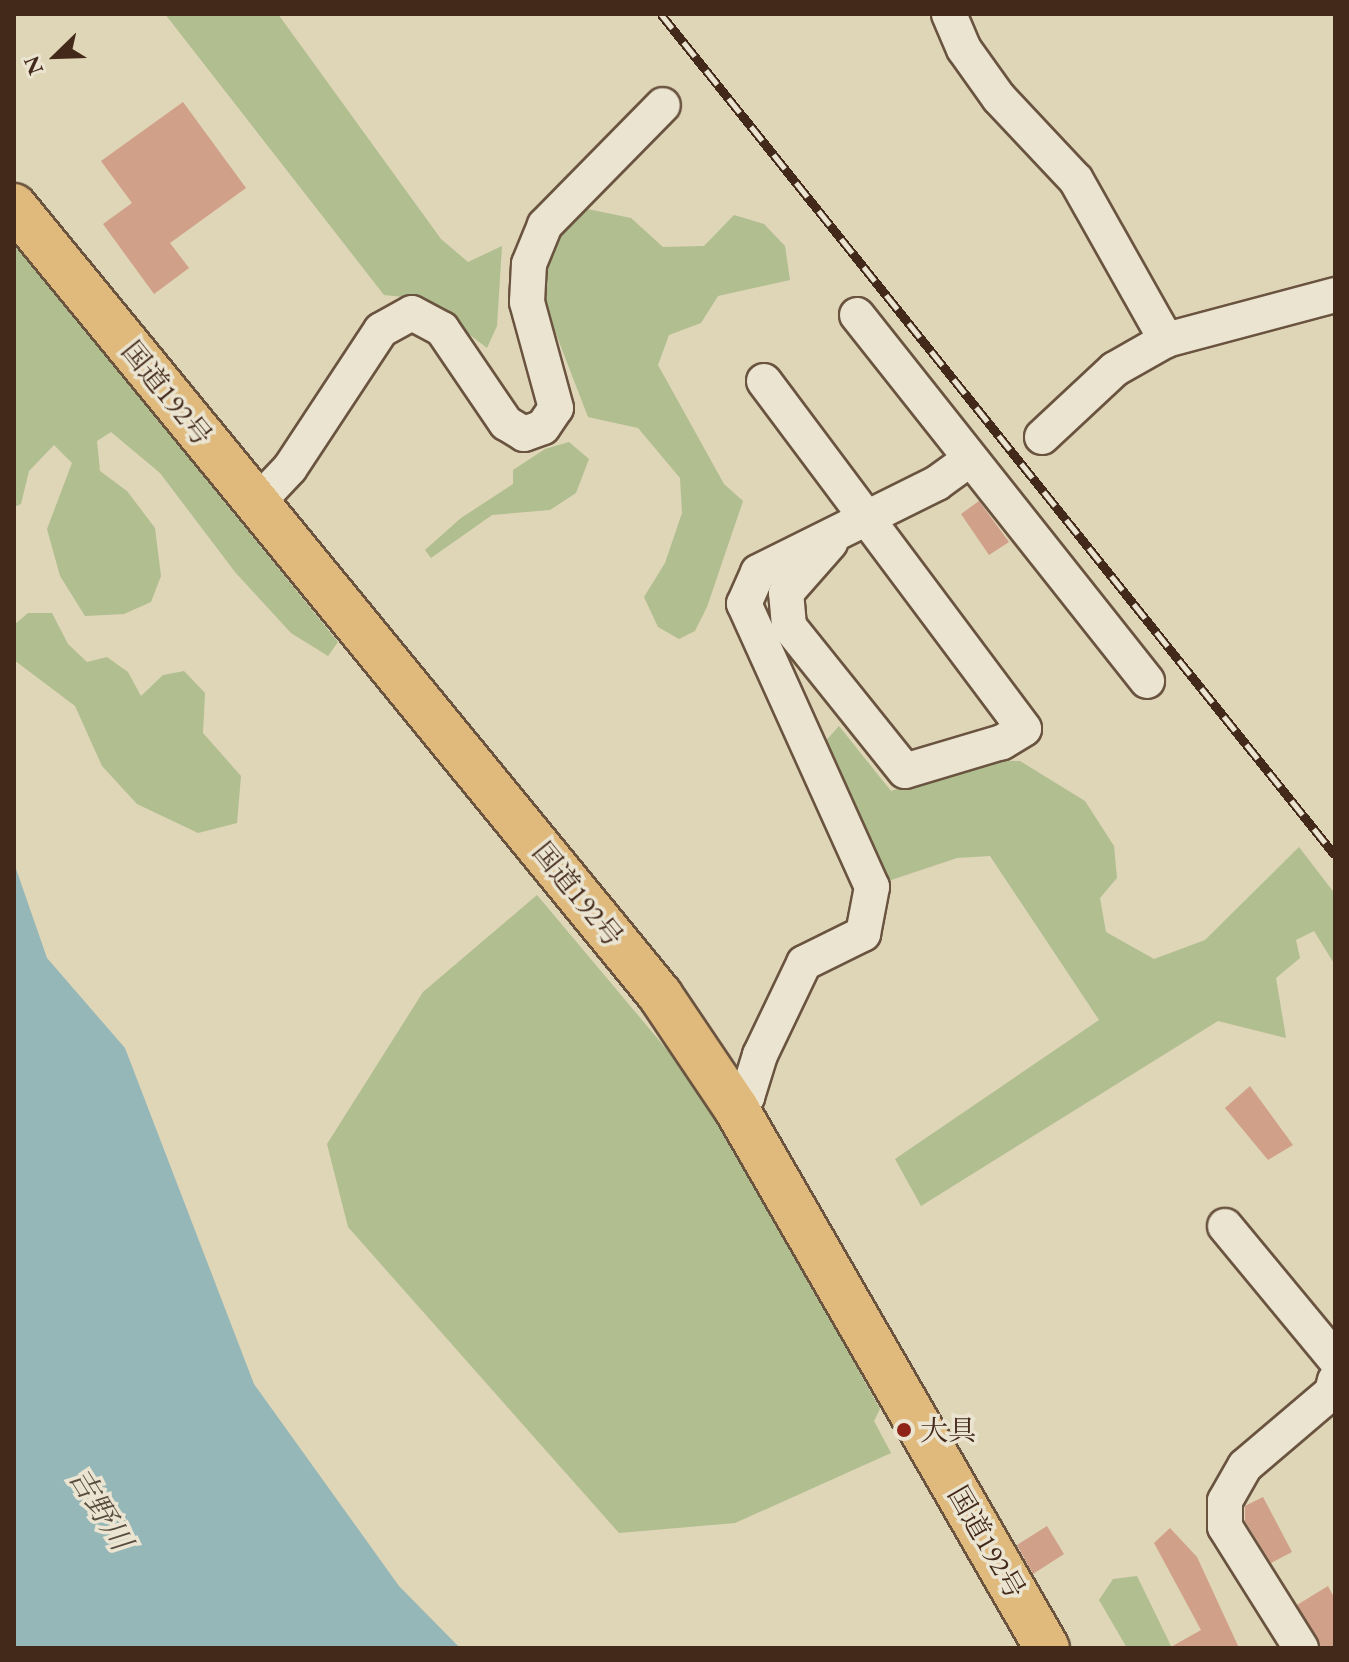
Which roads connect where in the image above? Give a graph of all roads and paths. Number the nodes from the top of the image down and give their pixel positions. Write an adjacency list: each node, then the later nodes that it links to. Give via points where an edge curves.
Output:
1 (949, 14): 6 (street, via 964,49 999,98 1076,180)
2 (663, 105): 10 (street, via 545,225 529,264 527,302 556,408 543,427 524,434 506,423 442,329 412,313 381,330 290,468)
3 (14, 206): 10 (highway, 国道192号)
4 (1335, 295): 6 (street)
5 (857, 315): 9 (street)
6 (1166, 340): 8 (street, via 1115,369)
7 (764, 381): 11 (street)
8 (1042, 437)
9 (970, 459): 11 (street, via 937,483); 13 (street)
10 (257, 503): 14 (highway, 国道192号, via 660,995)
11 (866, 518): 12 (street); 12 (street, via 1024,729 1002,742 905,771 789,626 786,593 830,546)
12 (833, 534): 14 (street, via 758,572 744,604 872,887 863,934 804,963 760,1055 747,1097)
13 (1147, 681)
14 (736, 1108): 18 (highway, 国道192号)
15 (1225, 1226): 16 (street)
16 (1335, 1359)
17 (1335, 1380): 19 (street, via 1332,1392 1245,1466 1225,1501 1225,1527)
18 (1047, 1648)
19 (1301, 1648)

